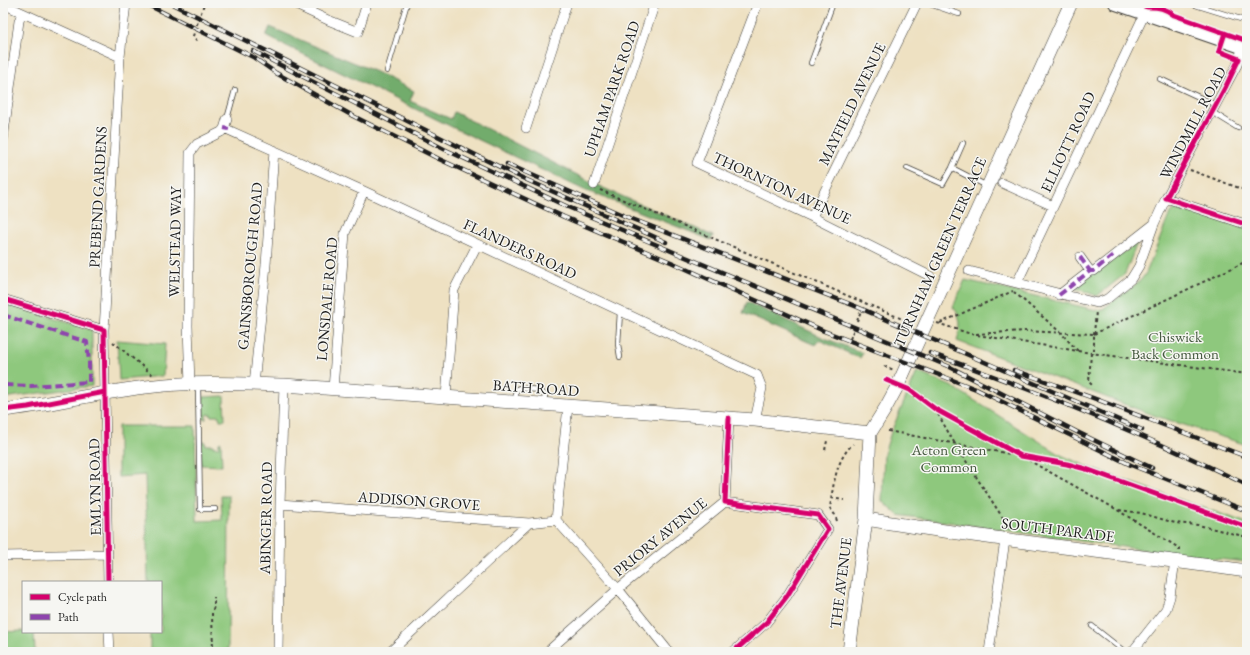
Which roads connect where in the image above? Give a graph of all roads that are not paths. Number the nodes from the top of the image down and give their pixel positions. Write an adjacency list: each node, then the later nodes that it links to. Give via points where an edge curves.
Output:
1 (126, 3): 22 (street, PREBEND GARDENS)
2 (301, 3): 3 (street, via 300,7 358,32)
3 (367, 3)
4 (407, 3): 24 (lane)
5 (567, 3): 29 (street)
6 (655, 3): 37 (street, UPHAM PARK ROAD)
7 (758, 3): 42 (street, THORNTON AVENUE, via 697,163)
8 (832, 3): 23 (lane)
9 (917, 3): 42 (street, MAYFIELD AVENUE)
10 (927, 3): 18 (lane)
11 (1071, 3): 38 (main road, TURNHAM GREEN TERRACE)
12 (1116, 3): 17 (main road)
13 (1165, 3): 19 (street)
14 (1189, 3): 20 (lane)
15 (3, 4): 16 (street)
16 (22, 12): 22 (street); 31 (street)
17 (1145, 12): 19 (main road); 41 (street, ELLIOTT ROAD)
18 (959, 14)
19 (1160, 18): 21 (main road)
20 (1247, 21)
21 (1245, 47): 27 (street, WINDMILL ROAD)
22 (120, 57): 54 (street, PREBEND GARDENS)
23 (810, 63)
24 (387, 71)
25 (1160, 79): 27 (lane)
26 (235, 90): 28 (lane)
27 (1214, 109): 30 (lane); 40 (street, WINDMILL ROAD)
28 (227, 125): 33 (street, FLANDERS ROAD); 56 (street, WELSTEAD WAY, via 217,135 197,144 190,153 188,326)
29 (526, 128)
30 (1238, 128)
31 (3, 140)
32 (963, 143): 35 (lane)
33 (274, 150): 39 (street, FLANDERS ROAD); 57 (street, GAINSBOROUGH ROAD)
34 (907, 168): 35 (lane, via 943,184)
35 (952, 168): 38 (lane)
36 (1002, 183): 41 (street)
37 (594, 185)
38 (987, 186): 66 (main road, TURNHAM GREEN TERRACE, via 898,385)
39 (364, 192): 45 (street, FLANDERS ROAD); 59 (street, LONSDALE ROAD, via 345,233)
40 (1166, 198): 43 (street); 44 (street, WINDMILL ROAD)
41 (1053, 206): 50 (street, ELLIOTT ROAD)
42 (812, 218): 49 (street, THORNTON AVENUE)
43 (1247, 223)
44 (1154, 224): 48 (street, via 1094,271); 51 (street, WINDMILL ROAD, via 1139,266 1131,279 1107,298 1096,303)
45 (477, 245): 53 (street, FLANDERS ROAD); 61 (street, via 454,290)
46 (1080, 257): 48 (street)
47 (969, 271): 50 (street)
48 (1090, 271): 51 (street)
49 (930, 276)
50 (1015, 287): 51 (street)
51 (1060, 295)
52 (3, 299): 54 (street)
53 (620, 312): 55 (lane); 65 (street, FLANDERS ROAD, via 756,375 762,388)
54 (104, 332): 60 (street, PREBEND GARDENS)
55 (620, 357)
56 (194, 384): 57 (main road, BATH ROAD); 60 (main road, BATH ROAD); 69 (lane, via 200,509)
57 (254, 384): 58 (main road, BATH ROAD)
58 (284, 385): 59 (main road, BATH ROAD); 68 (street, ABINGER ROAD)
59 (334, 389): 61 (main road, BATH ROAD)
60 (105, 392): 63 (main road, BATH ROAD); 74 (street, EMLYN ROAD)
61 (446, 397): 62 (main road, BATH ROAD)
62 (568, 406): 64 (main road, BATH ROAD); 71 (street)
63 (3, 410)
64 (729, 418): 65 (main road, BATH ROAD); 67 (street)
65 (755, 420): 66 (main road, BATH ROAD)
66 (870, 433): 70 (main road, TURNHAM GREEN TERRACE)
67 (725, 502): 79 (street, PRIORY AVENUE); 87 (street, PRIORY AVENUE, via 818,515 828,529 788,596 766,623)
68 (280, 504): 72 (street, ADDISON GROVE); 82 (street, ABINGER ROAD)
69 (215, 509)
70 (866, 519): 73 (main road, SOUTH PARADE); 88 (main road, THE AVENUE)
71 (556, 520): 72 (street, ADDISON GROVE); 79 (street)
72 (529, 523): 84 (street)
73 (1008, 534): 76 (main road, SOUTH PARADE); 89 (street)
74 (108, 554): 75 (street); 78 (street, EMLYN ROAD)
75 (3, 556)
76 (1177, 557): 77 (main road, SOUTH PARADE); 91 (street, via 1166,609)
77 (1247, 570)
78 (108, 581)
79 (618, 589): 85 (street, PRIORY AVENUE); 86 (street)
80 (1092, 626): 90 (lane)
81 (110, 633): 83 (street)
82 (280, 650)
83 (110, 652)
84 (390, 652)
85 (547, 652)
86 (669, 652)
87 (733, 652)
88 (849, 652)
89 (989, 652)
90 (1125, 652)
91 (1132, 652)

